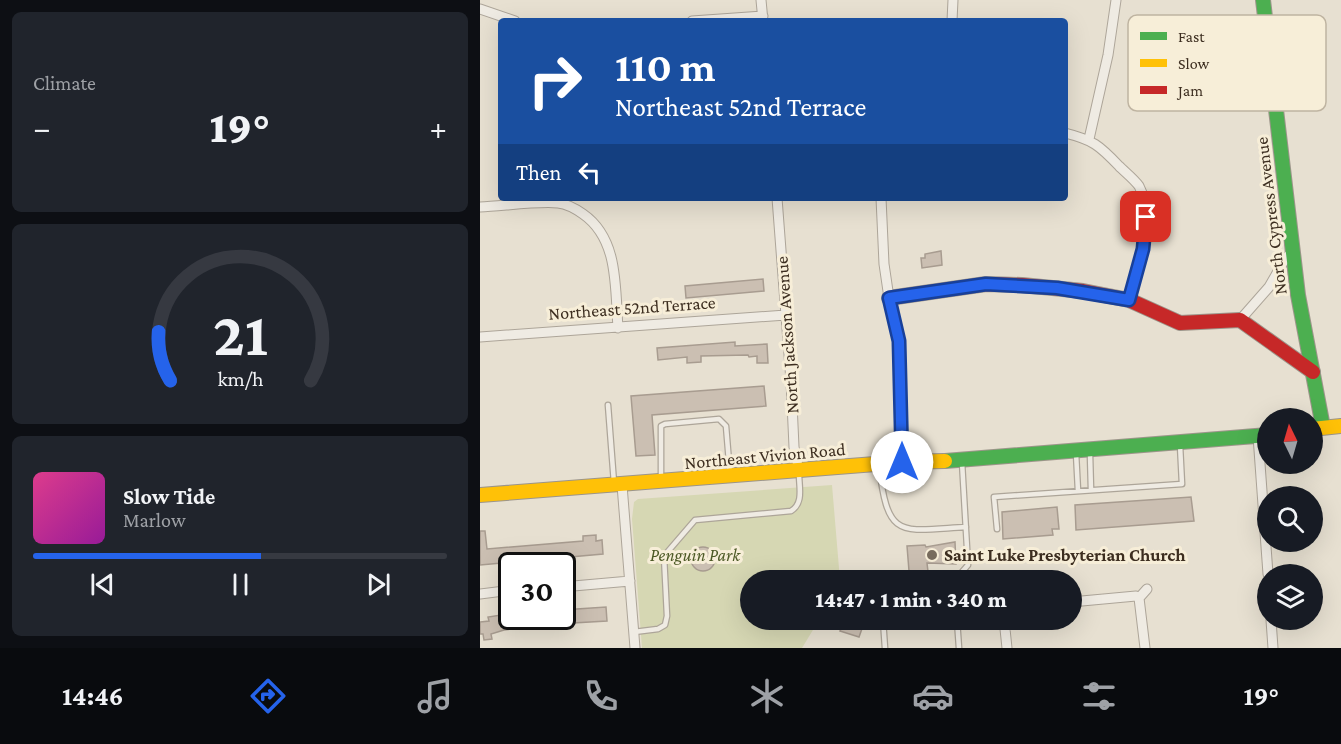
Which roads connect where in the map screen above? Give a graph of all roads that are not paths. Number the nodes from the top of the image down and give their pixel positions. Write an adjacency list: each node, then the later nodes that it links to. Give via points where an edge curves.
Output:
1 (761, 0): 8 (street)
2 (953, 0): 9 (street)
3 (1116, 0): 12 (street)
4 (1263, 0): 6 (street, North Cypress Avenue)
5 (480, 9): 7 (street)
6 (1265, 15)
7 (506, 18)
8 (763, 18)
9 (952, 18)
10 (1276, 111): 16 (street, North Cypress Avenue)
11 (1068, 134): 12 (street)
12 (1089, 139): 18 (street, via 1138,185 1144,201 1143,249)
13 (777, 201): 19 (street, North Jackson Avenue)
14 (881, 201): 17 (street)
15 (480, 207): 21 (street, via 558,203 572,207 594,223 609,247)
16 (1293, 251): 20 (street); 23 (street, North Cypress Avenue)
17 (889, 298): 18 (street, via 986,284 1057,288); 32 (street, via 899,341)
18 (1129, 300): 20 (street, via 1180,323)
19 (786, 315): 21 (street, Northeast 52nd Terrace); 34 (street, North Jackson Avenue)
20 (1240, 320): 23 (street)
21 (618, 328): 22 (street, Northeast 52nd Terrace)
22 (480, 337)
23 (1313, 372): 25 (street, North Cypress Avenue)
24 (608, 405): 38 (lane)
25 (1316, 408)
26 (1341, 426): 27 (street)
27 (1323, 428)
28 (1257, 436): 29 (street, Northeast Vivion Road)
29 (1179, 442): 30 (street, Northeast Vivion Road); 39 (lane, via 1182,484)
30 (1083, 450): 31 (street, Northeast Vivion Road); 39 (lane); 40 (lane)
31 (962, 460): 32 (street, Northeast Vivion Road); 42 (lane)
32 (902, 462): 33 (street, Northeast Vivion Road)
33 (879, 464): 34 (street, Northeast Vivion Road); 42 (lane, via 883,498 890,516 900,526 915,530)
34 (798, 471): 36 (street, Northeast Vivion Road); 57 (lane, via 800,500 791,511 694,520 664,556 665,625)
35 (1264, 474): 44 (street)
36 (730, 477): 37 (street, Northeast Vivion Road); 37 (lane, via 726,426 719,419 661,426)
37 (662, 482): 38 (street, Northeast Vivion Road)
38 (619, 485): 41 (street, Northeast Vivion Road); 46 (street)
39 (1091, 490): 40 (lane)
40 (1078, 491): 43 (lane, via 994,496)
41 (480, 495)
42 (966, 527): 45 (lane, via 968,565)
43 (997, 529)
44 (1268, 564)
45 (964, 570)
46 (630, 581): 47 (street); 57 (street)
47 (576, 585)
48 (1147, 589): 51 (street)
49 (498, 592): 50 (street)
50 (480, 594)
51 (1139, 598): 52 (street); 62 (street)
52 (1082, 601)
53 (884, 630): 59 (lane)
54 (958, 630): 60 (lane)
55 (1005, 630): 61 (street)
56 (1272, 630): 63 (street)
57 (634, 632): 58 (street)
58 (635, 648)
59 (885, 648)
60 (959, 648)
61 (1007, 648)
62 (1144, 648)
63 (1273, 648)

